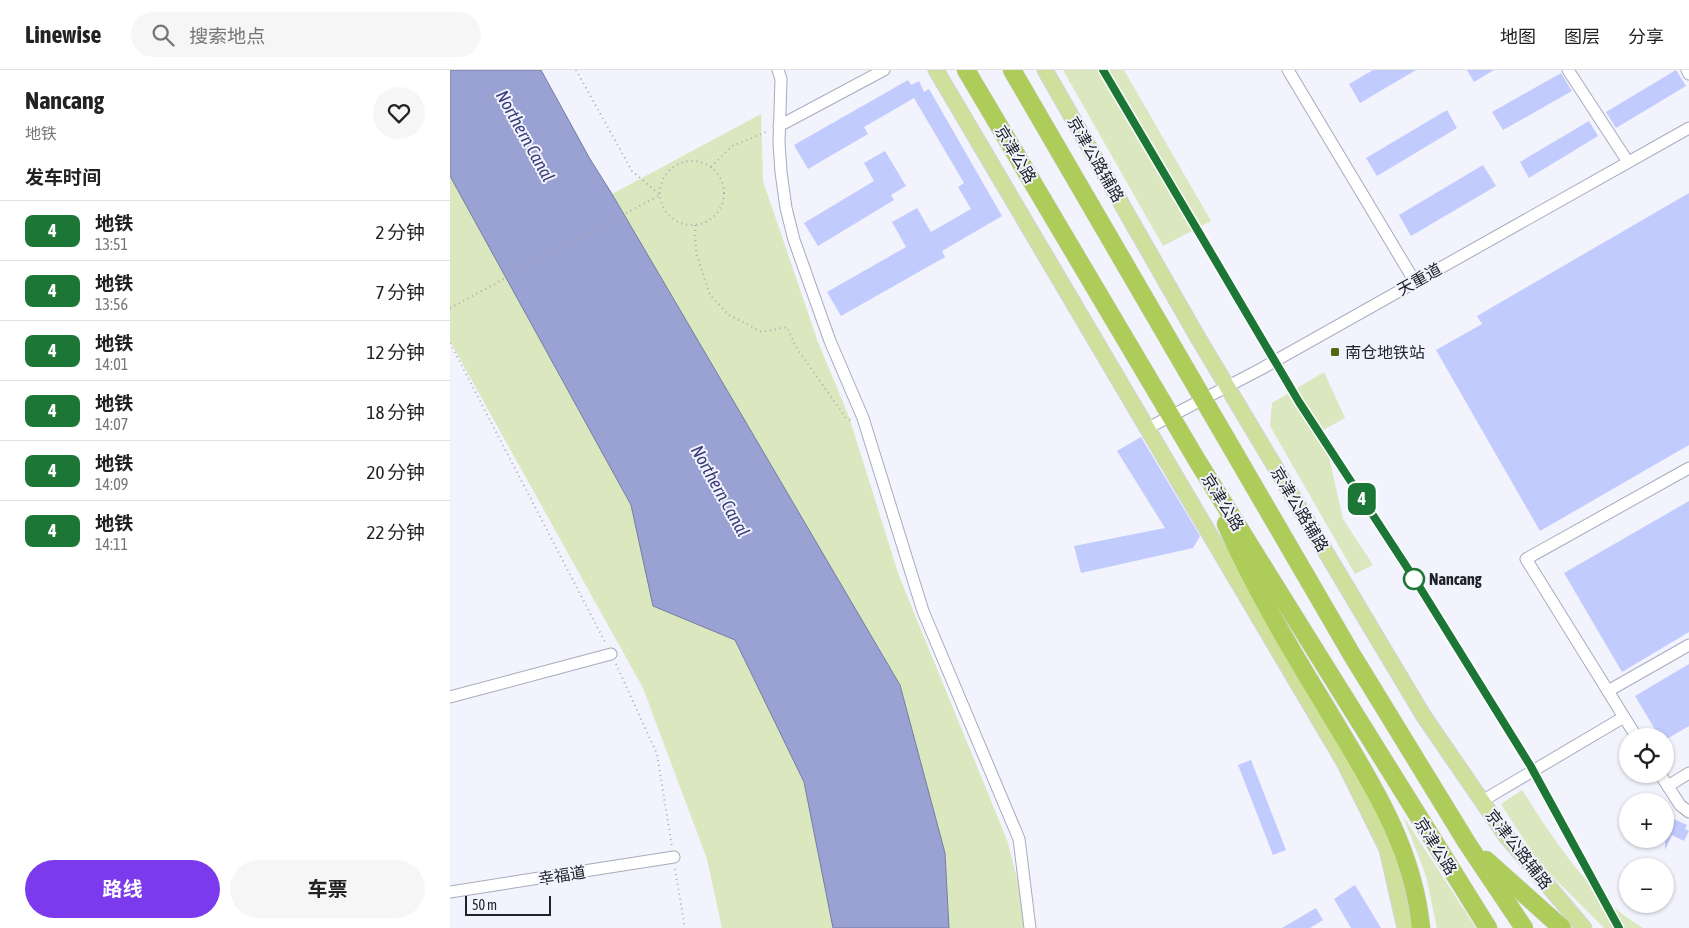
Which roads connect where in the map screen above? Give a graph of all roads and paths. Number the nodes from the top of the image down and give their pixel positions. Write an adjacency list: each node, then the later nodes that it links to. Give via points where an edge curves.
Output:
1 (576, 70): 16 (path, via 632,171)
2 (778, 70): 12 (street, via 781,79)
3 (884, 70): 12 (street)
4 (936, 70): 24 (main road)
5 (966, 70): 23 (highway, 京津公路)
6 (1012, 70): 22 (highway, 京津公路)
7 (1045, 70): 21 (main road, 京津公路辅路)
8 (1288, 70): 18 (street)
9 (1568, 70): 14 (street)
10 (1687, 70): 11 (street)
11 (1689, 74)
12 (779, 126): 15 (path, via 732,146); 25 (street, via 780,172 794,240 830,341)
13 (1689, 128): 14 (street, 天重道)
14 (1628, 162): 18 (street, 天重道)
15 (711, 167): 16 (path, via 692,160 672,167 665,175); 17 (path, via 723,184 723,204 709,221)
16 (660, 195): 17 (path, via 668,215 677,222); 19 (path)
17 (696, 225): 25 (path, via 696,253 710,295 728,315 762,332 787,327 796,347 846,418)
18 (1415, 282): 21 (street, 天重道)
19 (450, 308)
20 (450, 343): 29 (path)
21 (1227, 386): 22 (street, 天重道); 37 (main road, 京津公路辅路, via 1423,715)
22 (1203, 400): 23 (street, 天重道); 39 (highway, 京津公路, via 1352,655)
23 (1171, 416): 24 (street, 天重道); 26 (highway, 京津公路)
24 (1148, 428): 44 (main road, via 1344,762 1387,849)
25 (867, 430): 43 (street, via 923,611 1019,839)
26 (1198, 462): 45 (highway, via 1242,561 1372,785 1403,849 1416,896); 46 (highway, 京津公路)
27 (1689, 468): 30 (street, via 1526,559)
28 (1689, 645): 30 (street)
29 (611, 654): 31 (street); 40 (path, via 657,754)
30 (1608, 691): 32 (street)
31 (450, 697)
32 (1624, 717): 33 (street); 37 (street)
33 (1631, 728)
34 (1689, 773): 36 (street)
35 (1666, 783): 36 (street)
36 (1668, 786): 38 (street, via 1680,805)
37 (1482, 801): 49 (main road, 京津公路辅路, via 1518,851)
38 (1689, 812)
39 (1467, 843): 47 (highway, 京津公路); 48 (highway)
40 (674, 857): 41 (street, 幸福道); 42 (path)
41 (450, 892)
42 (685, 928)
43 (1030, 928)
44 (1405, 928)
45 (1420, 928)
46 (1488, 928)
47 (1524, 928)
48 (1562, 928)
49 (1584, 928)

